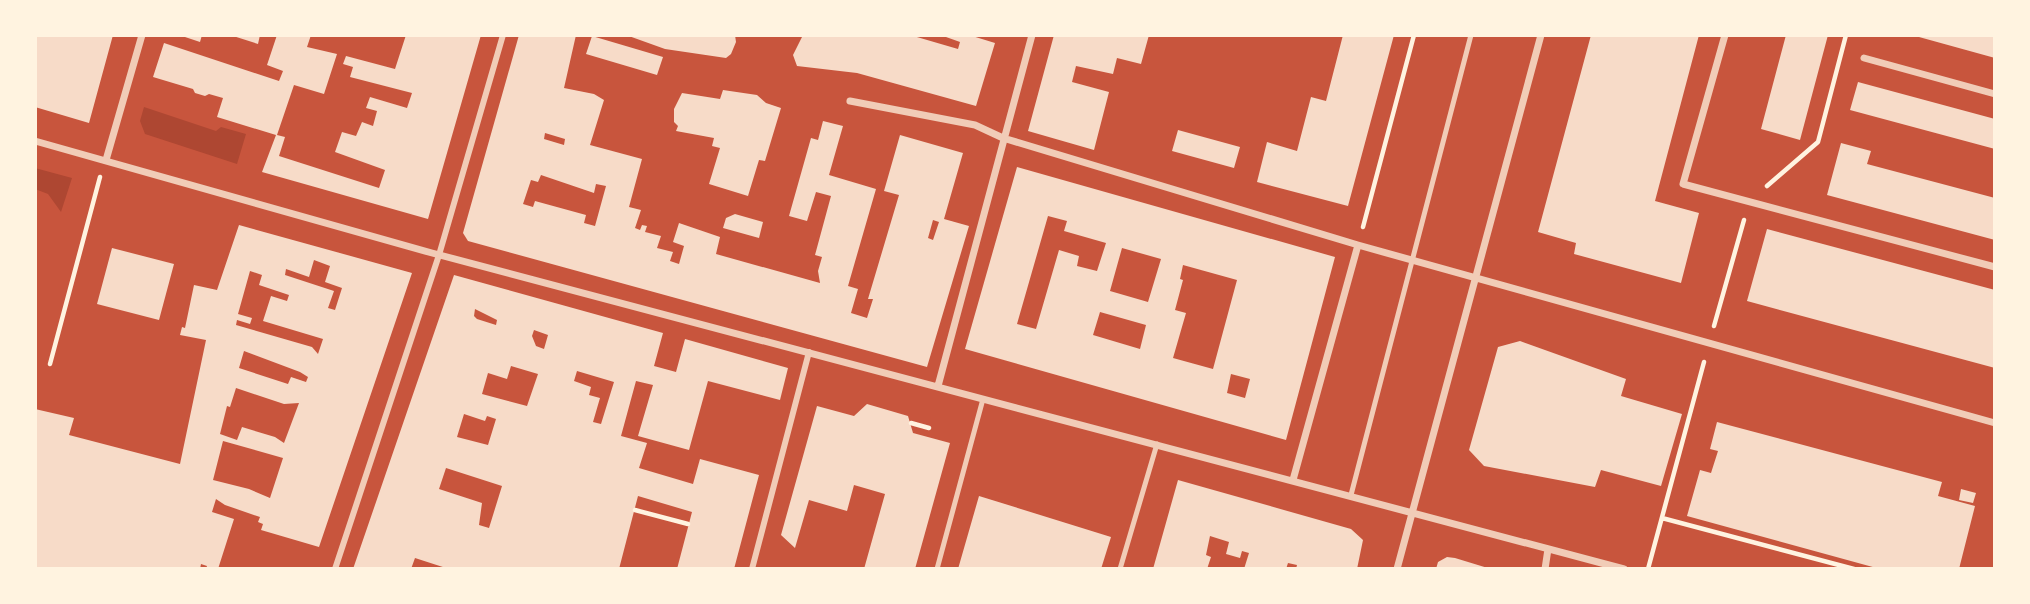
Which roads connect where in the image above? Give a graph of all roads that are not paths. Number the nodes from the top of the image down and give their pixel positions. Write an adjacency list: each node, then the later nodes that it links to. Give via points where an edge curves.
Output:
1 (142, 35): 12 (street)
2 (503, 35): 14 (street)
3 (1032, 35): 10 (street)
4 (1471, 35): 15 (lane)
5 (1541, 35): 17 (street)
6 (1725, 35): 16 (street, via 1683,184)
7 (1864, 58): 8 (street)
8 (1995, 94)
9 (850, 101): 10 (street, via 975,125)
10 (1003, 138): 13 (street); 19 (street)
11 (35, 141): 12 (street)
12 (106, 160): 14 (street)
13 (1359, 245): 15 (street); 23 (street)
14 (439, 254): 18 (street); 27 (street)
15 (1411, 260): 17 (street); 24 (lane)
16 (1995, 267)
17 (1476, 278): 21 (street); 25 (street)
18 (810, 352): 19 (street); 28 (street)
19 (938, 386): 20 (street)
20 (983, 399): 22 (street); 29 (lane)
21 (1995, 423)
22 (1157, 444): 23 (street); 30 (lane)
23 (1293, 480): 24 (street)
24 (1351, 495): 25 (street)
25 (1413, 512): 26 (street); 31 (street)
26 (1549, 549): 32 (street); 33 (street)
27 (335, 569)
28 (752, 569)
29 (937, 569)
30 (1121, 569)
31 (1398, 569)
32 (1545, 569)
33 (1623, 569)

